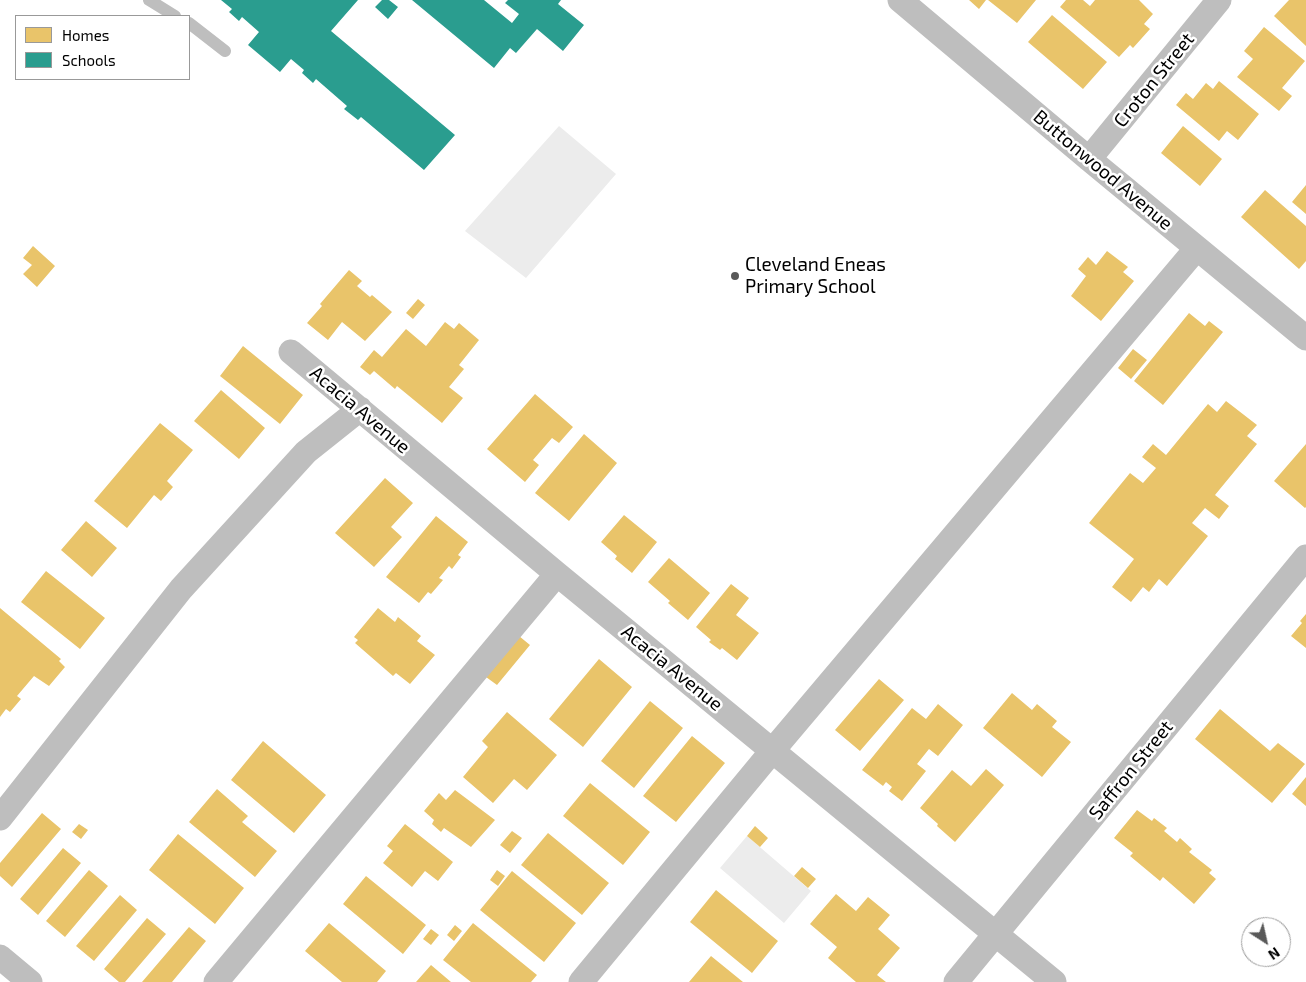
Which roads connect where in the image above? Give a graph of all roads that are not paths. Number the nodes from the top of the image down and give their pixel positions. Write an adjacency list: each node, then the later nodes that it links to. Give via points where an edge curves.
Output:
1 (149, 0): 4 (lane)
2 (900, 0): 7 (street, Buttonwood Avenue)
3 (1219, 0): 7 (street, Croton Street)
4 (173, 15)
5 (190, 24): 6 (lane)
6 (226, 51)
7 (1089, 159): 8 (street, Buttonwood Avenue)
8 (1196, 248): 9 (street, Buttonwood Avenue); 14 (street)
9 (1306, 338)
10 (292, 352): 11 (street, Acacia Avenue)
11 (360, 409): 13 (street, Acacia Avenue); 15 (street, via 306,452 180,589)
12 (1306, 557): 16 (street, Saffron Street)
13 (557, 574): 14 (street, Acacia Avenue); 19 (street)
14 (773, 750): 16 (street, Acacia Avenue); 20 (street)
15 (0, 818)
16 (996, 935): 21 (street, Saffron Street); 22 (street, Acacia Avenue)
17 (0, 957): 18 (street)
18 (30, 982)
19 (216, 982)
20 (580, 982)
21 (956, 982)
22 (1054, 982)

